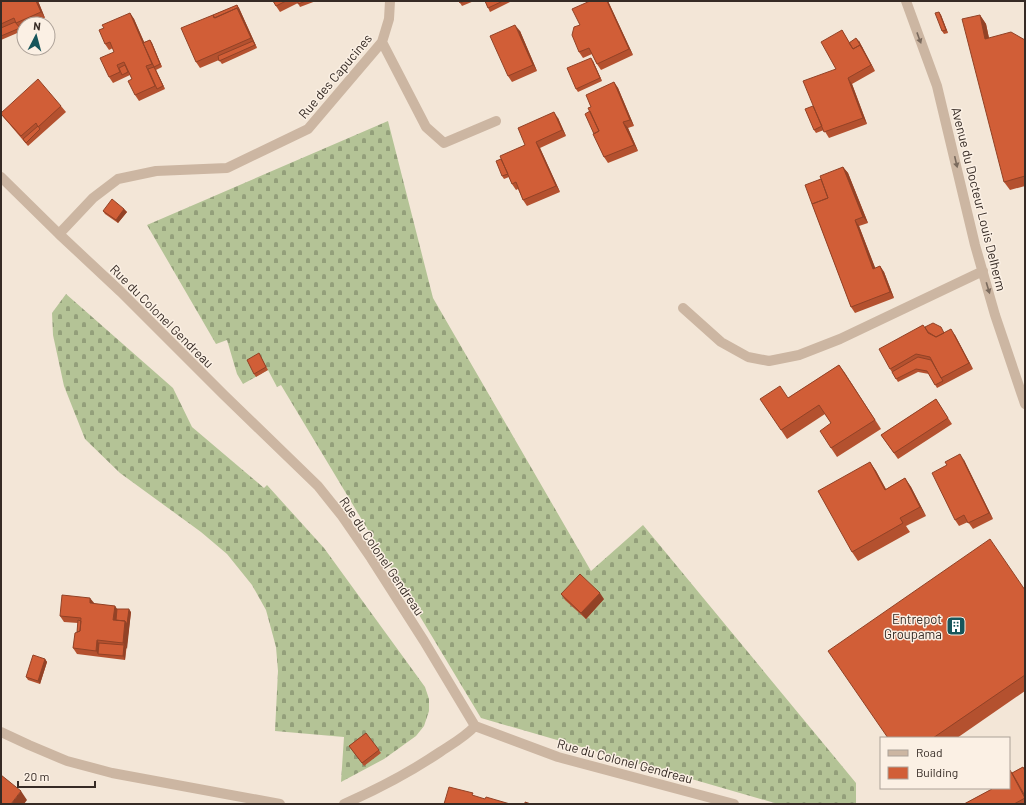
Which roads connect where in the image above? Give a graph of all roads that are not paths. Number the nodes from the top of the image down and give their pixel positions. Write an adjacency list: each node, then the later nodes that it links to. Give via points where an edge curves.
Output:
1 (390, 1): 3 (street, Rue des Capucines)
2 (906, 1): 7 (street, Avenue du Docteur Louis Delherm, one-way to 7, via 937,86)
3 (382, 42): 4 (street, via 426,127 444,143); 6 (street, Rue des Capucines, via 308,129 227,168 156,171 118,179 93,198)
4 (496, 121)
5 (1, 177): 6 (street, Rue du Colonel Gendreau)
6 (59, 234): 10 (street, Rue du Colonel Gendreau, via 318,486 371,558)
7 (982, 271): 8 (street, via 840,339 799,355 769,361 748,357 721,342); 9 (street, Avenue du Docteur Louis Delherm, one-way to 9)
8 (683, 308)
9 (1025, 404)
10 (475, 726): 13 (street, via 468,734 418,767); 14 (street, Rue du Colonel Gendreau, via 558,757)
11 (1, 732): 12 (street, via 67,761 112,773)
12 (280, 804)
13 (344, 804)
14 (734, 804)

